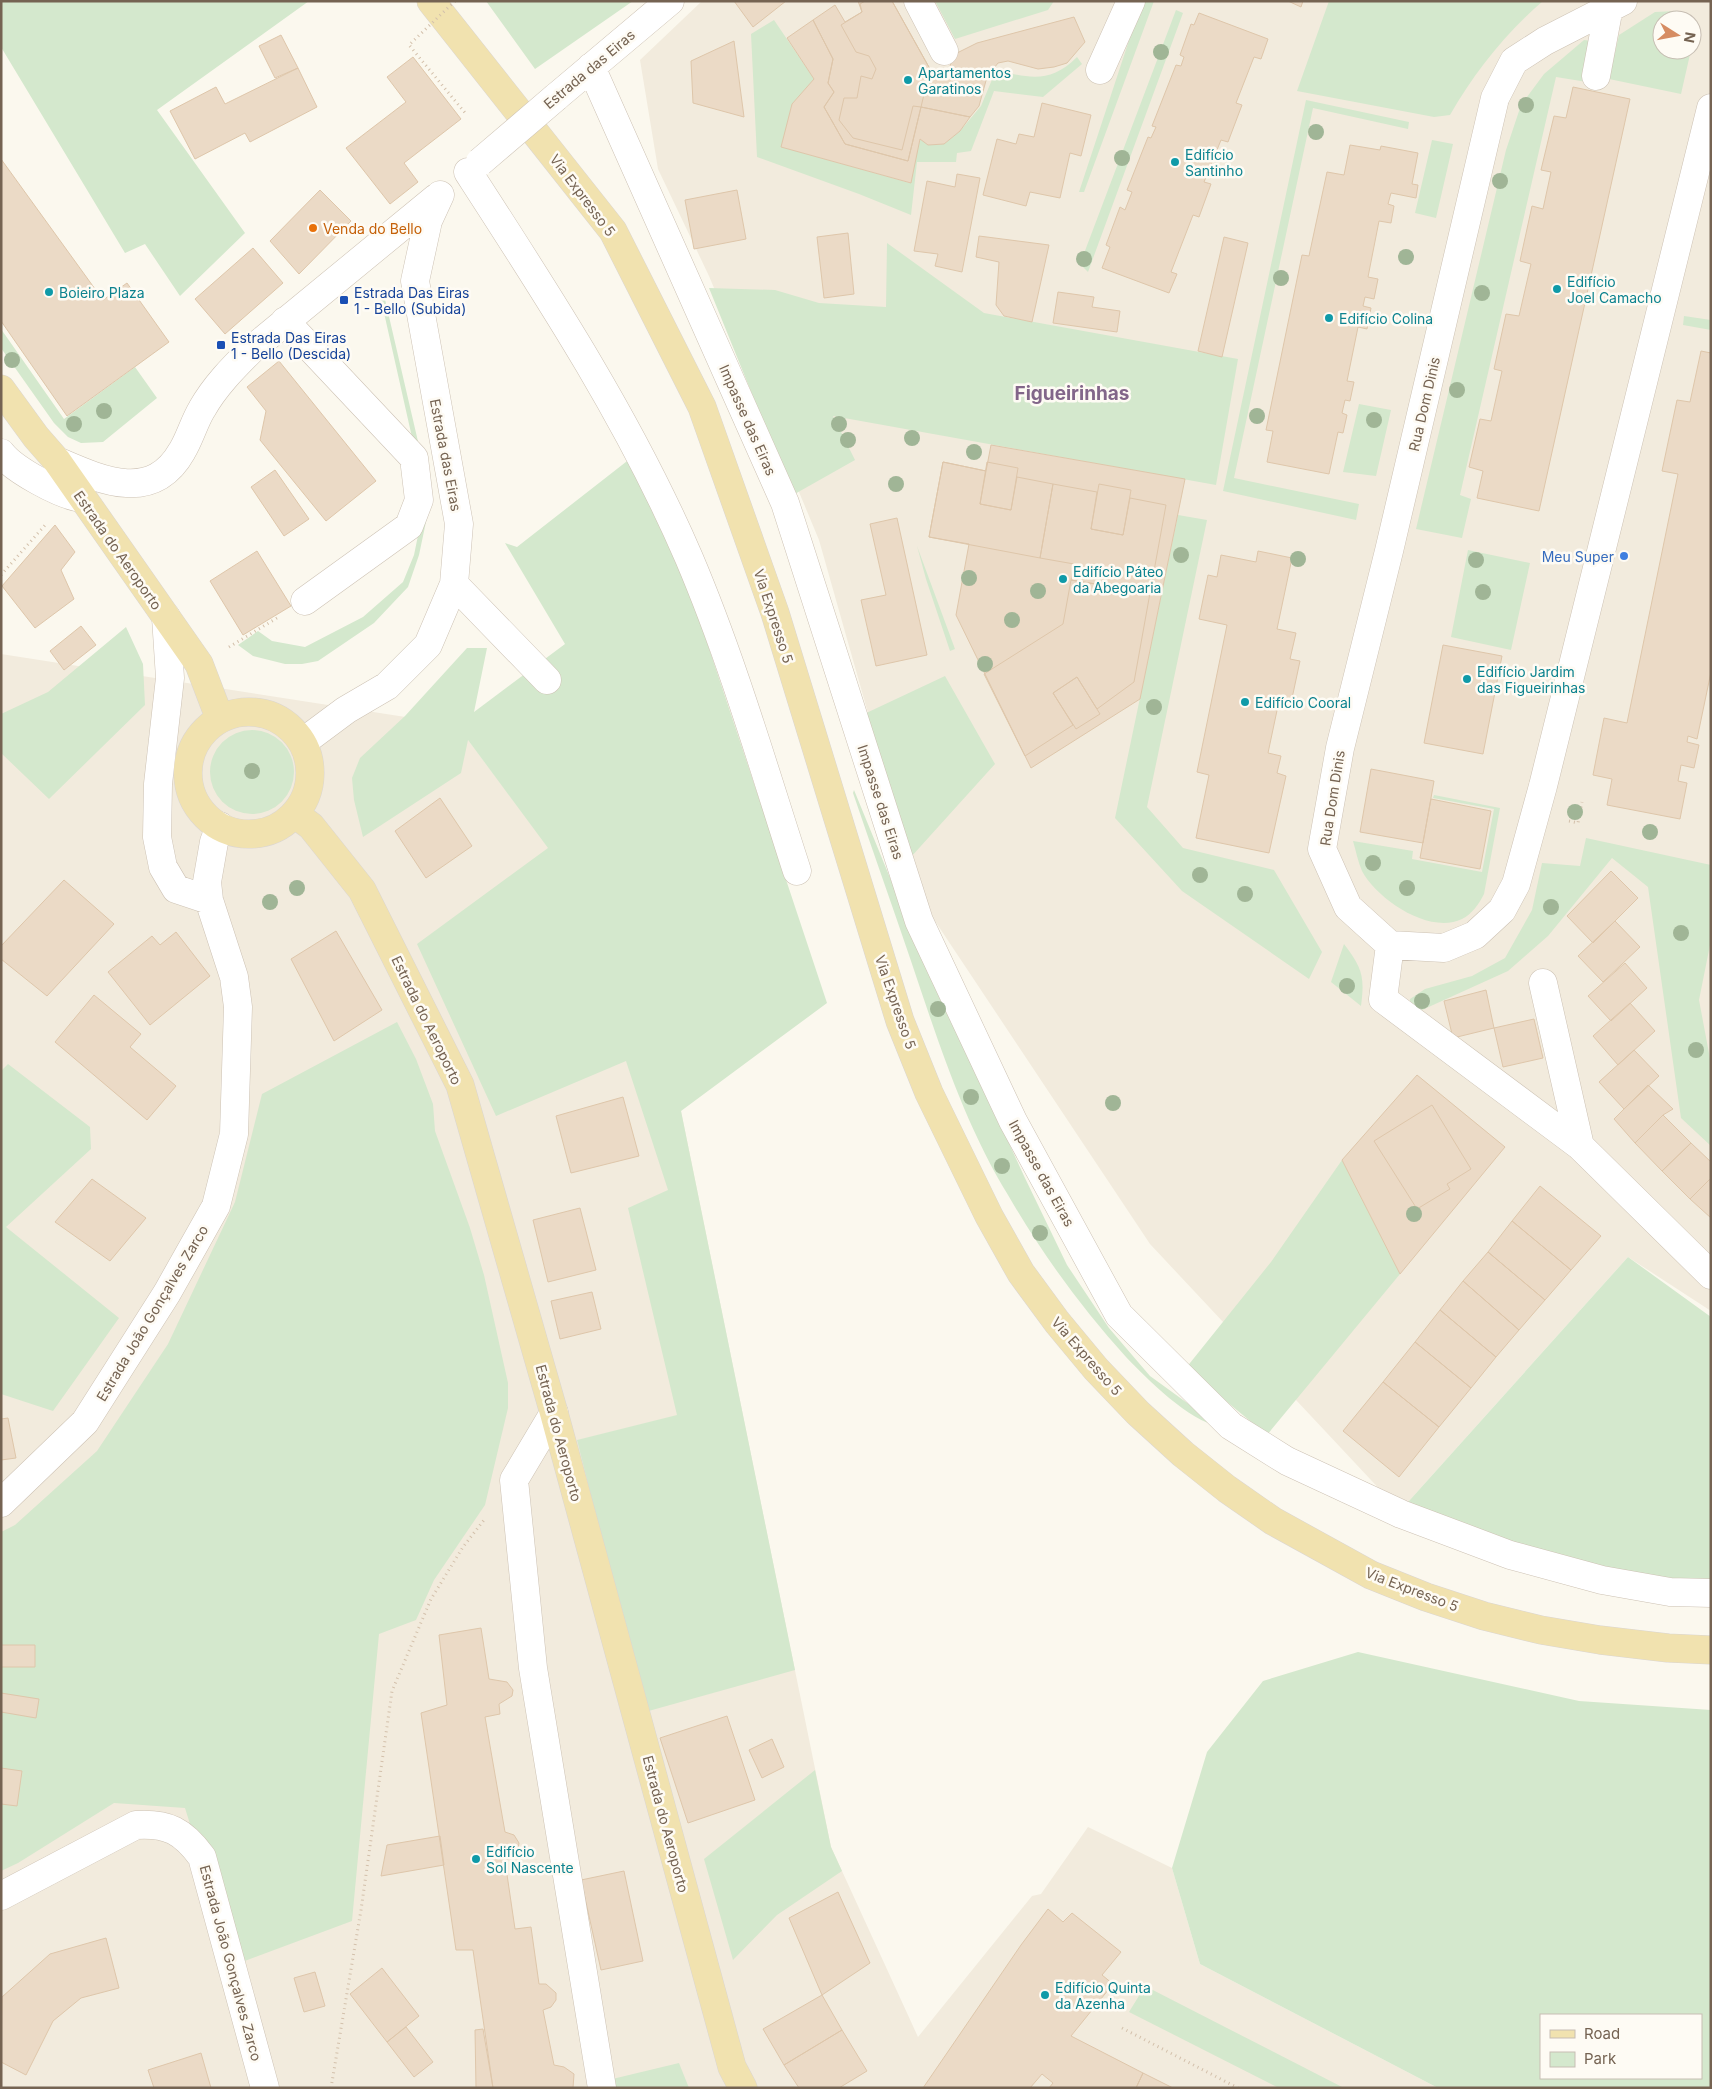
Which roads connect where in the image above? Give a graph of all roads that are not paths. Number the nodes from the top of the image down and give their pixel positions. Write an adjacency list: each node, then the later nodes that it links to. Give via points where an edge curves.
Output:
1 (431, 1): 35 (main road, Via Expresso 5, via 613,231 702,408 774,613 900,1021 929,1093 989,1216 1021,1273 1057,1322 1096,1369 1183,1454 1273,1521 1371,1575 1443,1603 1542,1630 1649,1646)
2 (670, 1): 7 (street, Estrada das Eiras)
3 (918, 1): 6 (street)
4 (1130, 1): 8 (street)
5 (1616, 4): 9 (street); 28 (street, Rua Dom Dinis, via 1514,61 1495,98 1340,748 1322,849 1348,907)
6 (944, 51)
7 (591, 67): 11 (street, Estrada das Eiras, bridge); 34 (street, Impasse das Eiras, via 785,503 919,921 1013,1121 1119,1315 1231,1426 1287,1461 1401,1514 1510,1555 1602,1580 1670,1592)
8 (1100, 70)
9 (1596, 76)
10 (1711, 108): 28 (street, via 1516,884 1502,910 1475,935 1444,948)
11 (474, 167): 12 (street, Estrada das Eiras); 26 (street, via 629,433 689,558 743,702)
12 (440, 195): 13 (street, Estrada das Eiras); 18 (street, Estrada das Eiras, via 428,220 414,281 459,524)
13 (285, 321): 16 (street, Estrada das Eiras, via 223,378 202,409 182,452 165,473 151,482 105,481); 19 (street, via 414,458 419,500 409,526)
14 (1, 389): 16 (main road, Estrada do Aeroporto)
15 (1, 453): 17 (street, via 9,462 70,497)
16 (57, 461): 17 (main road, Estrada do Aeroporto)
17 (82, 498): 20 (main road, Estrada do Aeroporto)
18 (454, 584): 21 (street); 23 (street, Estrada das Eiras, via 428,645 387,686 346,710)
19 (305, 601)
20 (166, 617): 22 (main road, Estrada do Aeroporto, via 199,664); 27 (street, via 170,678 158,784 157,837 163,867 176,889)
21 (547, 680)
22 (220, 719): 23 (main road, via 259,713 279,720); 25 (main road, via 202,732 192,749 187,769 196,807 209,822)
23 (302, 742): 24 (main road, via 310,759 311,776 308,792)
24 (296, 815): 25 (main road, via 278,828 257,833); 32 (main road, Estrada do Aeroporto, via 311,826 362,890 460,1085)
25 (220, 826): 27 (street, Estrada João Gonçalves Zarco, via 207,882)
26 (796, 872)
27 (208, 900): 33 (street, Estrada João Gonçalves Zarco, via 234,977 238,1007 234,1134 216,1206 167,1293 85,1422)
28 (1390, 944): 30 (street, via 1383,999)
29 (1543, 982): 30 (street)
30 (1580, 1146): 31 (street)
31 (1711, 1275)
32 (554, 1413): 38 (street, via 514,1480 533,1668); 39 (main road, Estrada do Aeroporto, via 730,2057)
33 (1, 1503)
34 (1711, 1592)
35 (1711, 1650)
36 (1, 1896): 37 (street, Estrada João Gonçalves Zarco, via 136,1825 168,1828 188,1838 202,1857)
37 (265, 2088)
38 (602, 2088)
39 (743, 2088)

